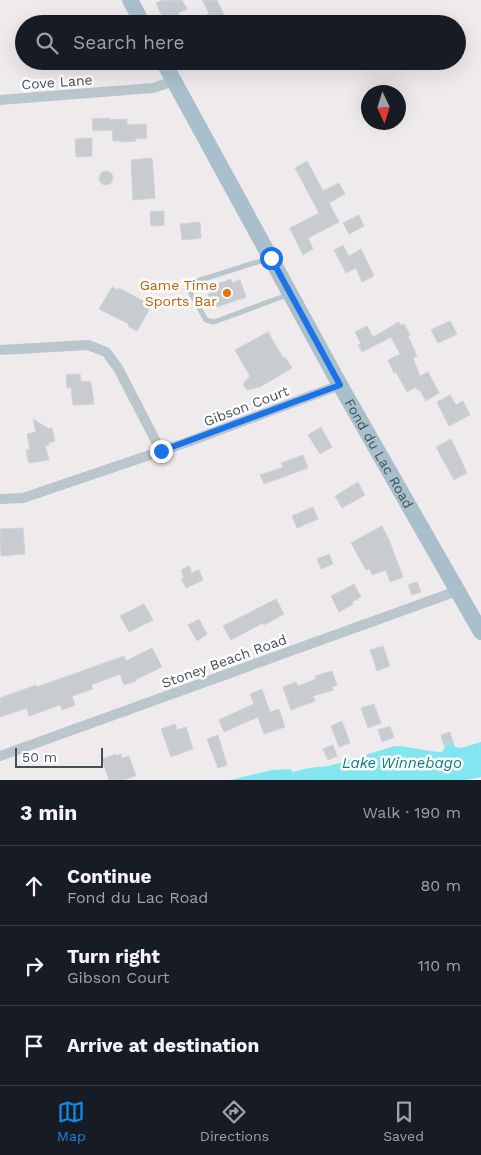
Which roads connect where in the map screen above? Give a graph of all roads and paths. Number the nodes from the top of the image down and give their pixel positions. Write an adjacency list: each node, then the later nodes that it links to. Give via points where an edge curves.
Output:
1 (130, 0): 2 (main road)
2 (138, 15)
3 (168, 70): 4 (main road, Fond du Lac Road)
4 (174, 81): 5 (street, Cove Lane, via 153,88); 6 (main road, Fond du Lac Road)
5 (0, 100)
6 (271, 258): 7 (main road, Fond du Lac Road); 7 (lane, via 191,282 189,290 206,320 214,322)
7 (290, 294): 9 (main road, Fond du Lac Road)
8 (0, 350): 10 (street, via 88,345 106,352 118,368)
9 (340, 385): 10 (street, Gibson Court); 12 (main road, Fond du Lac Road)
10 (161, 451): 11 (street, Gibson Court, via 24,498)
11 (0, 499)
12 (457, 591): 13 (main road, Fond du Lac Road); 14 (street, Stoney Beach Road)
13 (481, 632)
14 (0, 756)

